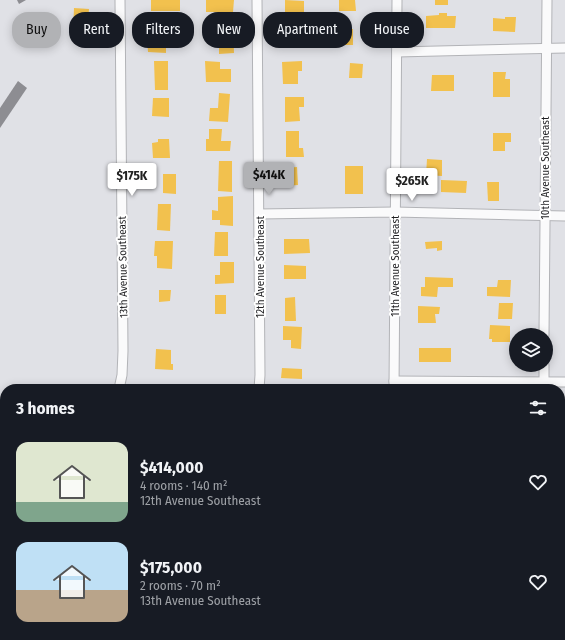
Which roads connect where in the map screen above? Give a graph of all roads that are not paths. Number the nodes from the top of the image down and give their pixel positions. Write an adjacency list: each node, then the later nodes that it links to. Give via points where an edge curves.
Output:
1 (120, 0): 15 (street, 13th Avenue Southeast, via 123,350)
2 (258, 0): 9 (street, 12th Avenue Southeast)
3 (397, 0): 7 (street, 11th Avenue Southeast)
4 (547, 0): 5 (street, 10th Avenue Southeast)
5 (546, 48): 6 (street); 7 (street); 10 (street, 10th Avenue Southeast)
6 (565, 48)
7 (397, 52): 8 (street, 11th Avenue Southeast)
8 (395, 212): 9 (street); 10 (street); 17 (street, 11th Avenue Southeast)
9 (259, 214): 16 (street, 12th Avenue Southeast)
10 (545, 216): 11 (street); 12 (street, 10th Avenue Southeast)
11 (565, 216)
12 (544, 328)
13 (544, 372): 18 (street)
14 (565, 382): 19 (street)
15 (120, 384)
16 (259, 384)
17 (394, 384)
18 (544, 384)
19 (551, 384)

